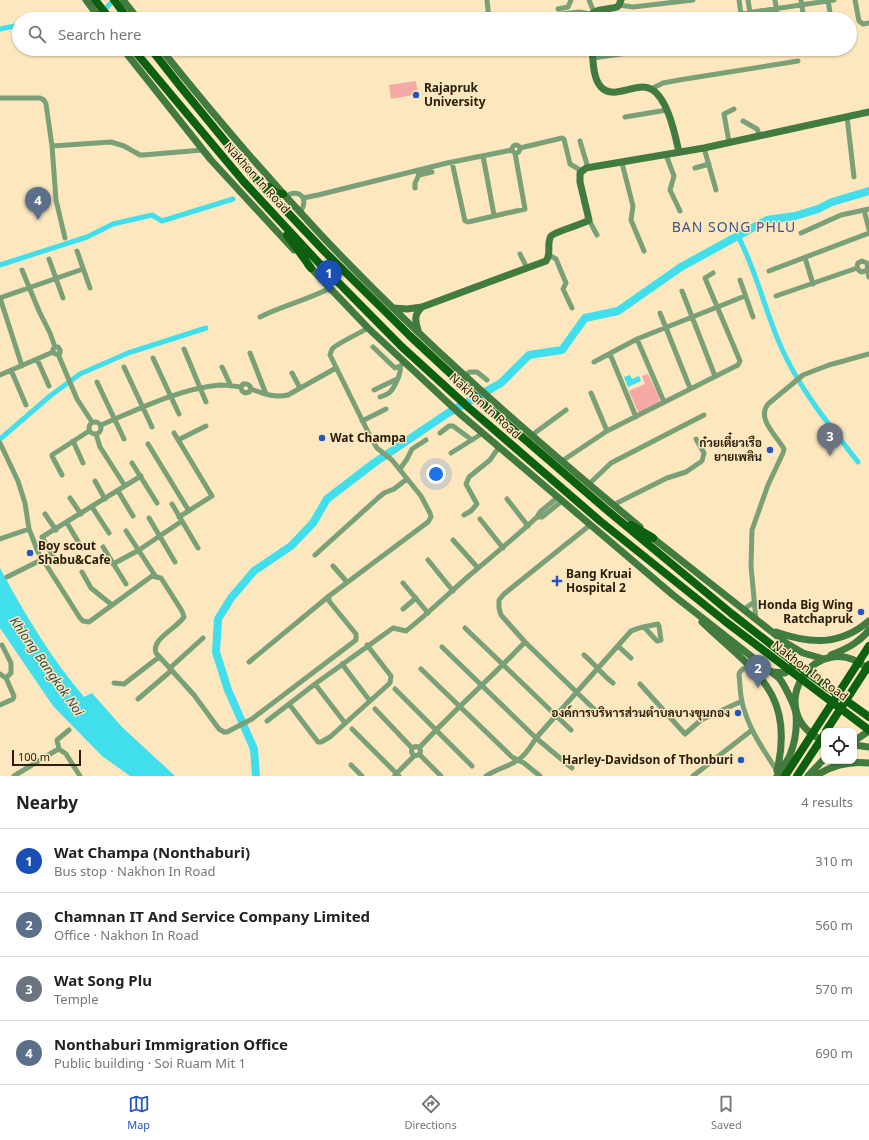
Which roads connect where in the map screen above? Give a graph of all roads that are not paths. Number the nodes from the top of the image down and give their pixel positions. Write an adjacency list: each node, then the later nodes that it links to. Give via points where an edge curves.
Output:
1 (86, 0): 17 (main road)
2 (95, 0): 18 (main road)
3 (487, 0): 21 (street)
4 (571, 0): 15 (street, via 568,7)
5 (589, 0): 22 (street)
6 (693, 0): 13 (street, via 633,7)
7 (739, 0): 24 (street)
8 (748, 0): 25 (street)
9 (775, 0): 16 (street)
10 (830, 0): 14 (street); 29 (street)
11 (855, 0): 30 (street, via 859,21 863,24)
12 (118, 2): 19 (main road); 20 (main road)
13 (620, 2): 23 (main road, via 615,8)
14 (802, 2): 16 (street); 28 (street)
15 (558, 9)
16 (776, 9): 26 (street); 27 (street)
17 (100, 12)
18 (101, 12)
19 (124, 12)
20 (130, 12)
21 (488, 12)
22 (591, 12)
23 (601, 12)
24 (741, 12)
25 (750, 12)
26 (765, 12)
27 (777, 12)
28 (803, 12)
29 (831, 12)
30 (869, 23)
31 (129, 56): 50 (main road, Nakhon In Road)
32 (140, 56): 71 (main road, Nakhon In Road, via 216,150)
33 (156, 56): 63 (main road, Nakhon In Road)
34 (167, 56): 66 (main road, Nakhon In Road)
35 (592, 56): 37 (main road, via 601,88 613,92)
36 (798, 61): 37 (street, via 663,83)
37 (651, 89): 40 (main road)
38 (0, 98): 48 (street, via 44,100)
39 (734, 109): 47 (street, via 724,114)
40 (667, 110): 42 (street); 52 (main road)
41 (869, 112): 43 (main road)
42 (625, 117)
43 (847, 117): 45 (main road); 62 (street)
44 (743, 121): 45 (street, via 757,129)
45 (760, 136): 47 (main road)
46 (580, 141): 59 (street)
47 (729, 142): 49 (main road)
48 (52, 146): 50 (street, via 111,142 140,155); 78 (street, via 56,200)
49 (704, 148): 52 (main road); 57 (street)
50 (203, 150): 86 (main road, Nakhon In Road)
51 (514, 151): 54 (street); 59 (street, via 513,147 516,145 520,148 562,138 570,164); 72 (street, via 525,209)
52 (679, 152): 53 (main road)
53 (666, 155): 56 (main road); 69 (street, via 674,176 670,190)
54 (483, 156): 55 (street); 72 (street)
55 (452, 162): 61 (street); 72 (street, via 465,220 468,222)
56 (622, 163): 59 (main road); 80 (street, via 633,206 631,220)
57 (709, 164): 58 (street); 65 (street)
58 (695, 168)
59 (585, 170): 73 (main road, via 580,174 580,182)
60 (432, 172): 61 (street)
61 (418, 173): 64 (street); 67 (street)
62 (854, 177)
63 (256, 179): 66 (main road, via 276,193); 200 (main road, Nakhon In Road, via 367,294 471,393)
64 (415, 188)
65 (716, 190)
66 (284, 195): 67 (street, via 298,193); 70 (main road, Nakhon In Road)
67 (303, 198): 70 (street, via 304,208)
68 (866, 209): 74 (street); 75 (street, via 841,215)
69 (680, 211)
70 (300, 212): 108 (main road, Nakhon In Road)
71 (272, 213): 86 (main road); 304 (main road, Nakhon In Road, via 402,346 469,408 600,521 726,622)
72 (494, 215)
73 (589, 220): 77 (street); 82 (main road, via 551,236 548,244)
74 (869, 228)
75 (801, 233)
76 (869, 233): 83 (street)
77 (596, 234)
78 (65, 238)
79 (77, 251): 89 (street)
80 (644, 251)
81 (520, 254): 87 (street)
82 (549, 255): 87 (main road, via 546,261); 109 (street, via 556,259 566,283 563,292)
83 (804, 258): 92 (street); 97 (street)
84 (49, 260): 95 (street)
85 (868, 261): 88 (street, via 860,261); 91 (street)
86 (311, 268): 100 (main road, Nakhon In Road)
87 (527, 268): 107 (main road)
88 (857, 268): 91 (street, via 862,272); 97 (street)
89 (83, 269): 95 (street); 99 (street)
90 (22, 270): 98 (street)
91 (866, 270): 94 (street)
92 (769, 271)
93 (713, 273): 106 (street, via 705,278)
94 (869, 277)
95 (56, 278): 98 (street); 105 (street)
96 (740, 280): 102 (street)
97 (812, 284): 103 (street)
98 (29, 287): 104 (street); 120 (street)
99 (90, 288)
100 (330, 288): 111 (street); 114 (main road, Nakhon In Road)
101 (682, 291): 112 (street)
102 (745, 296): 106 (street); 113 (street)
103 (776, 296)
104 (0, 298): 128 (street)
105 (63, 298)
106 (718, 306): 112 (street); 136 (street, via 740,361 738,365)
107 (422, 307): 108 (main road); 116 (main road, via 415,317)
108 (393, 308): 116 (main road, Nakhon In Road)
109 (572, 308)
110 (660, 313): 115 (street)
111 (260, 317)
112 (692, 317): 115 (street); 136 (street)
113 (753, 317)
114 (368, 328): 127 (main road, Nakhon In Road); 131 (street, via 332,349 330,355)
115 (665, 328): 117 (street); 143 (street)
116 (419, 332): 135 (main road, Nakhon In Road)
117 (637, 339): 122 (street); 151 (street)
118 (373, 347): 127 (street, via 395,368)
119 (184, 349): 144 (street)
120 (55, 351): 125 (street); 161 (street)
121 (250, 353): 147 (street)
122 (610, 354): 126 (street); 158 (street)
123 (869, 354): 243 (street, via 829,365 803,376 764,409 763,417 784,449 764,494 752,530)
124 (153, 358): 148 (street)
125 (37, 359): 128 (street); 140 (street)
126 (594, 362)
127 (402, 364): 137 (street); 169 (main road, Nakhon In Road)
128 (22, 366): 132 (street)
129 (124, 367): 153 (street)
130 (222, 367): 141 (street)
131 (336, 368): 142 (street); 160 (street)
132 (11, 370): 134 (street); 152 (street)
133 (292, 373): 142 (street)
134 (0, 375)
135 (465, 375): 138 (street, via 477,372); 171 (main road, Nakhon In Road)
136 (715, 376): 143 (street)
137 (397, 379): 145 (street); 149 (street, via 393,390)
138 (487, 380)
139 (98, 382): 159 (street)
140 (49, 386)
141 (232, 386): 144 (street, via 221,385); 147 (street, via 241,387 245,393 251,389)
142 (300, 388): 147 (street, via 280,397)
143 (690, 388): 151 (street)
144 (200, 389): 148 (street); 150 (street)
145 (374, 390)
146 (591, 393): 166 (street)
147 (266, 394)
148 (171, 397): 153 (street); 156 (street)
149 (380, 397)
150 (206, 402)
151 (664, 402): 158 (street)
152 (26, 405)
153 (143, 407): 159 (street); 164 (street)
154 (386, 409): 160 (street)
155 (566, 410): 171 (street)
156 (179, 414)
157 (704, 415): 190 (street, via 611,463)
158 (636, 417): 166 (street)
159 (115, 419): 162 (street); 173 (street)
160 (362, 421): 185 (street, via 377,448)
161 (92, 422): 162 (street, via 97,421); 165 (street)
162 (101, 425): 170 (street, via 102,430)
163 (206, 426): 174 (street)
164 (152, 427)
165 (89, 430): 170 (street); 177 (street)
166 (607, 431): 182 (street)
167 (174, 433): 174 (street)
168 (440, 433): 176 (street, via 453,426)
169 (483, 433): 176 (street); 180 (main road, Nakhon In Road)
170 (96, 434): 191 (street, via 100,447)
171 (532, 435): 182 (main road, Nakhon In Road)
172 (696, 439): 200 (street, via 704,453 702,461 696,466)
173 (124, 440)
174 (178, 440): 201 (street, via 212,496)
175 (426, 440): 185 (street, via 412,449)
176 (472, 440): 181 (street)
177 (73, 441): 183 (street); 186 (street, via 52,454)
178 (0, 443): 212 (street, via 18,481)
179 (148, 444): 201 (street)
180 (499, 446): 196 (main road, Nakhon In Road); 204 (street, via 490,460 467,479 466,484 477,504)
181 (451, 453)
182 (562, 461): 190 (main road, Nakhon In Road)
183 (83, 463)
184 (132, 463): 187 (street)
185 (400, 469): 188 (street)
186 (62, 475)
187 (141, 476): 191 (street); 197 (street)
188 (407, 479): 225 (street, via 384,493); 236 (street, via 431,517 428,522)
189 (94, 481): 194 (street)
190 (589, 484): 200 (main road, Nakhon In Road)
191 (125, 486): 192 (street)
192 (118, 491): 194 (street); 205 (street)
193 (70, 498): 203 (street)
194 (106, 499): 199 (street)
195 (507, 499): 211 (street)
196 (560, 499): 210 (main road, Nakhon In Road); 211 (street, via 542,517 538,517)
197 (157, 503)
198 (172, 504): 207 (street)
199 (92, 507): 203 (street); 215 (street)
200 (610, 508): 217 (main road); 295 (main road, Nakhon In Road, via 732,614)
201 (189, 511): 207 (street)
202 (45, 514): 213 (street)
203 (81, 514): 209 (street)
204 (464, 515)
205 (133, 516)
206 (149, 518): 216 (street)
207 (180, 519): 216 (street); 222 (street)
208 (480, 519): 223 (street)
209 (67, 523): 213 (street); 221 (street)
210 (590, 525): 240 (main road, Nakhon In Road); 255 (street, via 499,600 498,608 501,615)
211 (528, 526): 223 (street)
212 (29, 529): 218 (street); 226 (street)
213 (56, 530): 229 (street, via 42,538)
214 (126, 531): 224 (street)
215 (108, 533)
216 (160, 536): 224 (street); 228 (street)
217 (653, 538): 246 (main road, Nakhon In Road)
218 (0, 539)
219 (453, 540): 232 (street)
220 (102, 547): 230 (street)
221 (82, 548)
222 (198, 548)
223 (503, 548): 232 (street)
224 (139, 550): 230 (street); 235 (street)
225 (314, 554)
226 (43, 559): 234 (street); 244 (street, via 83,621 89,622)
227 (428, 560): 239 (street)
228 (175, 562)
229 (57, 563)
230 (113, 564): 238 (street)
231 (333, 566): 236 (street)
232 (478, 568): 239 (street)
233 (82, 572): 244 (street, via 91,588)
234 (7, 577)
235 (156, 577): 244 (street, via 152,576); 263 (street, via 161,578 184,617 158,641 155,651)
236 (347, 582): 241 (street)
237 (403, 583): 242 (street)
238 (126, 584)
239 (453, 591): 247 (street)
240 (673, 595): 270 (main road); 275 (main road, Nakhon In Road)
241 (329, 596): 266 (street); 271 (street, via 329,601 356,634 356,640 252,719 234,729 221,731)
242 (416, 598): 245 (street); 247 (street)
243 (754, 602): 246 (street); 248 (street)
244 (112, 605)
245 (403, 609)
246 (743, 610): 248 (main road, Nakhon In Road)
247 (428, 613): 257 (street, via 406,631 393,628)
248 (757, 621): 252 (main road, Nakhon In Road)
249 (869, 621): 252 (main road, via 831,641 818,642)
250 (644, 627): 259 (street, via 631,631)
251 (465, 628): 269 (street)
252 (768, 630): 256 (main road, Nakhon In Road)
253 (869, 630): 265 (main road, via 861,640)
254 (203, 638): 271 (street)
255 (525, 642): 269 (street); 284 (street)
256 (786, 643): 265 (main road, Nakhon In Road, via 803,653); 275 (main road, via 794,658 792,668 785,673)
257 (369, 644): 267 (street); 286 (street, via 391,676 390,683)
258 (2, 645): 277 (street, via 11,663 11,673)
259 (618, 646): 264 (street); 273 (street)
260 (869, 646): 330 (main road)
261 (442, 647): 282 (street)
262 (584, 655): 273 (street)
263 (159, 657): 271 (street); 278 (street, via 124,684)
264 (632, 658)
265 (824, 659): 274 (main road, via 851,658); 293 (main road, via 812,665 798,682 795,696)
266 (249, 662)
267 (342, 664): 280 (street); 286 (street)
268 (869, 665): 298 (main road)
269 (503, 666): 282 (street); 294 (street)
270 (753, 668): 275 (street); 287 (street, via 744,668 740,674); 321 (main road, via 767,686 779,712 782,741)
271 (171, 669): 285 (street)
272 (421, 669): 290 (street)
273 (598, 669): 279 (street); 284 (street)
274 (869, 670)
275 (771, 671): 293 (main road, Nakhon In Road, via 783,683)
276 (0, 674): 277 (street)
277 (6, 678): 289 (street, via 13,698)
278 (114, 683)
279 (613, 683)
280 (315, 684): 288 (street); 297 (street)
281 (640, 684): 287 (street, via 685,734 701,720)
282 (482, 686): 290 (street); 305 (street)
283 (394, 690): 301 (street)
284 (576, 692): 292 (street); 294 (street)
285 (138, 699)
286 (370, 701): 297 (street)
287 (742, 701): 303 (street)
288 (289, 704): 296 (street); 297 (street, via 318,742 330,737)
289 (0, 705)
290 (459, 706): 301 (street); 315 (street)
291 (375, 709): 311 (street)
292 (596, 711)
293 (796, 713): 307 (main road, Nakhon In Road, via 811,735); 321 (main road, via 790,756)
294 (556, 716): 302 (street); 305 (street)
295 (869, 717)
296 (268, 721)
297 (346, 723)
298 (828, 728)
299 (352, 729): 322 (street)
300 (69, 730): 313 (street, via 57,740)
301 (435, 730): 312 (street); 319 (street)
302 (571, 730)
303 (752, 730): 321 (street); 329 (street)
304 (869, 730): 306 (main road)
305 (536, 738): 315 (street); 320 (street)
306 (857, 739)
307 (821, 740)
308 (821, 740): 331 (main road)
309 (857, 745): 310 (main road)
310 (869, 747)
311 (412, 748): 312 (street); 314 (street, via 411,751)
312 (419, 748): 314 (street, via 420,751)
313 (59, 749): 323 (street); 324 (street, via 66,754)
314 (416, 755): 322 (street); 326 (street)
315 (518, 760): 327 (street); 328 (street)
316 (821, 763): 332 (main road)
317 (869, 763): 333 (main road, via 845,764 825,770)
318 (351, 765): 325 (street)
319 (472, 766)
320 (572, 768)
321 (776, 774)
322 (397, 775)
323 (14, 776)
324 (80, 776)
325 (362, 776)
326 (441, 776)
327 (486, 776)
328 (540, 776)
329 (693, 776)
330 (785, 776)
331 (797, 776)
332 (808, 776)
333 (816, 776)

